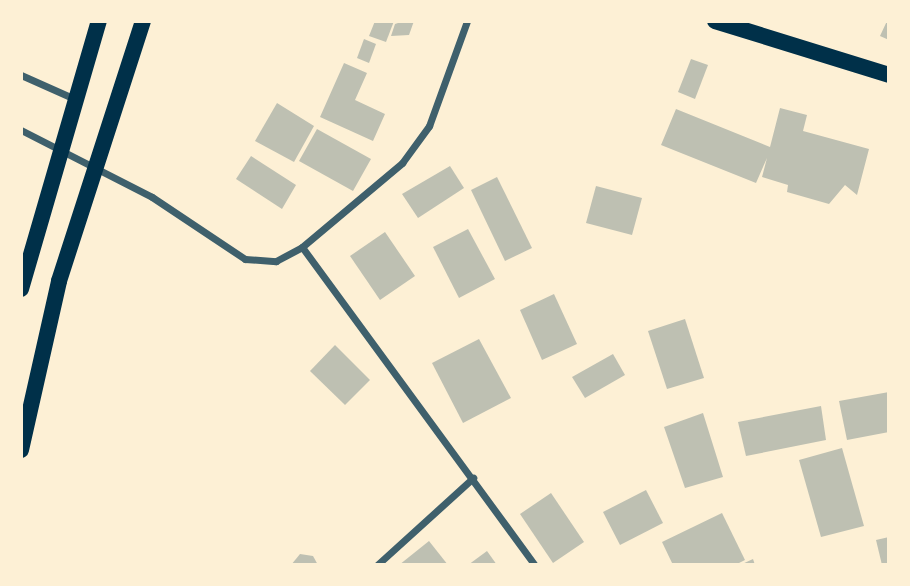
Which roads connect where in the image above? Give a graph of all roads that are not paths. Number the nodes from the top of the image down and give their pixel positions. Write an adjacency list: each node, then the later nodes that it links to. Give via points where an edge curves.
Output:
1 (99, 21): 7 (highway)
2 (144, 21): 11 (highway, via 59,281)
3 (467, 21): 9 (street, via 429,126 402,163)
4 (715, 21): 6 (highway)
5 (21, 75): 7 (street)
6 (889, 75)
7 (76, 99): 10 (highway)
8 (21, 130): 9 (street, via 152,197 245,259 276,261)
9 (302, 247): 12 (street)
10 (21, 289)
11 (21, 450)
12 (473, 478): 13 (street); 14 (street)
13 (377, 565)
14 (535, 565)

